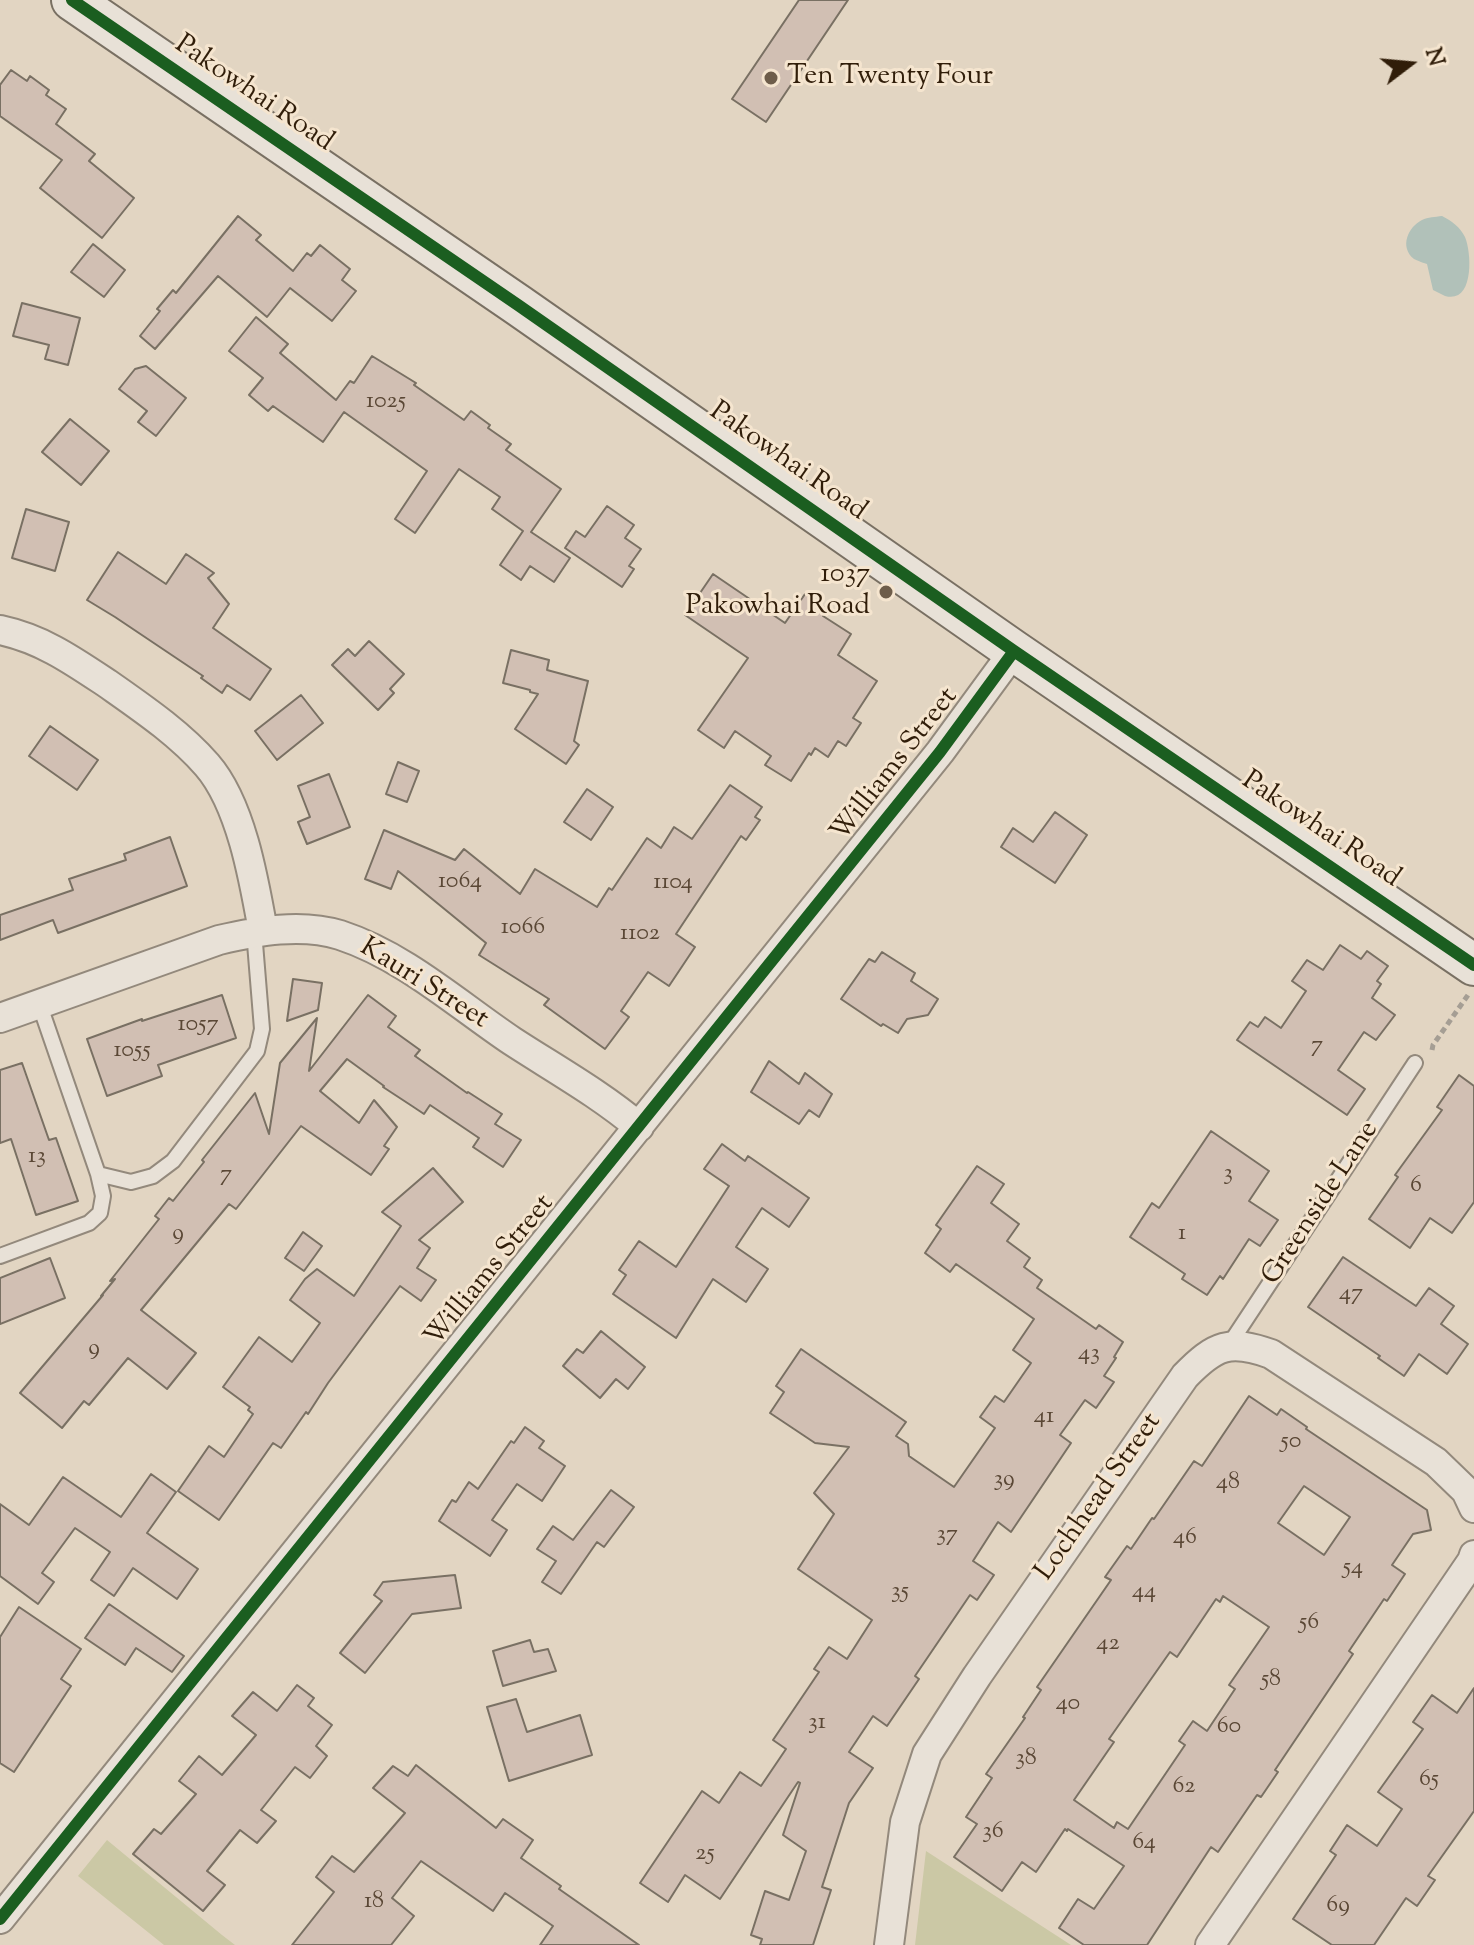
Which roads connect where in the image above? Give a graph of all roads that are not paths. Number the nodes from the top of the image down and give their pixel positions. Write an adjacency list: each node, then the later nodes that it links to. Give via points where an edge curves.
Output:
1 (72, 0): 3 (main road, Pakowhai Road)
2 (0, 630): 4 (street, via 23,634 87,670 174,733 208,766 228,799 248,853)
3 (1014, 651): 5 (main road, Pakowhai Road); 9 (street, Williams Street, via 940,752)
4 (258, 931): 6 (street, Kauri Street); 9 (street, Kauri Street, via 308,929 372,949); 10 (lane, via 262,1029 257,1051 173,1161 153,1176 131,1182)
5 (1471, 980)
6 (39, 1003): 7 (street, Kauri Street); 10 (lane)
7 (0, 1018)
8 (1415, 1063): 12 (lane, Greenside Lane)
9 (639, 1127): 15 (street, Williams Street)
10 (98, 1174): 11 (lane, via 100,1213 89,1223)
11 (0, 1256)
12 (1229, 1345): 13 (street, via 1271,1354 1436,1462 1466,1491); 16 (street, Lochhead Street, via 1204,1357 1185,1376 927,1754 905,1822)
13 (1474, 1508)
14 (1474, 1555): 17 (street)
15 (0, 1919)
16 (889, 1945)
17 (1210, 1945)

